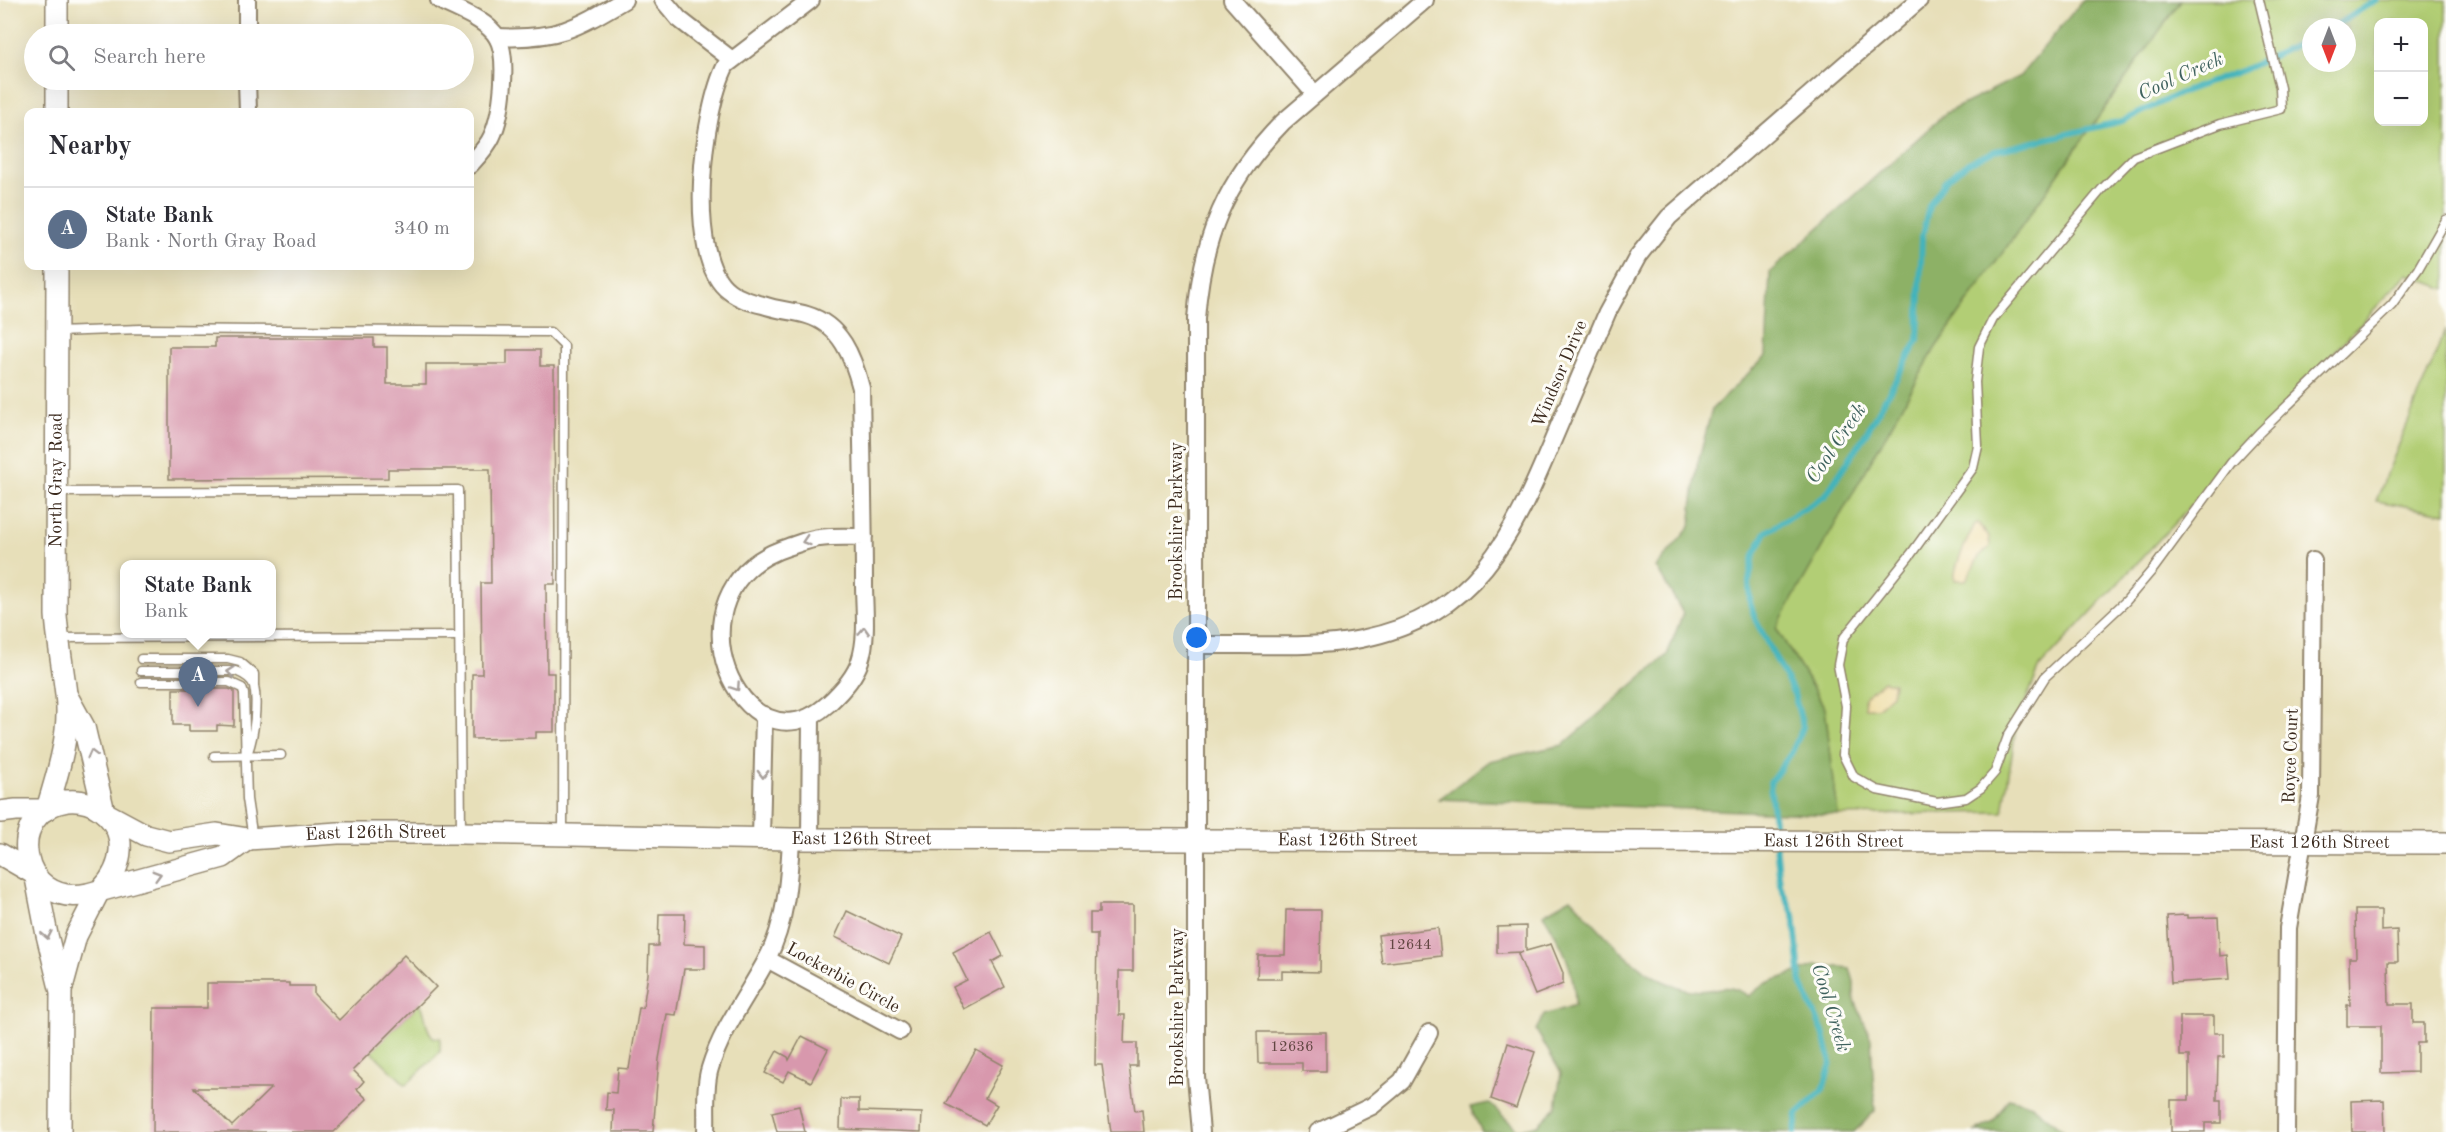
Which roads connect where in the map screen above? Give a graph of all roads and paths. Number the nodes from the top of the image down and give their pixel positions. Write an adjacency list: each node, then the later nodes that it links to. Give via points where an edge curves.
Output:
1 (57, 0): 11 (street)
2 (247, 0): 12 (street)
3 (439, 0): 13 (street, via 489,27)
4 (624, 0): 13 (street, via 563,33 533,39)
5 (663, 0): 14 (street, via 679,19)
6 (811, 0): 14 (street)
7 (1232, 0): 17 (street)
8 (1425, 0): 17 (street, Brookshire Parkway)
9 (1919, 0): 31 (street, Windsor Drive, via 1691,195 1652,237 1607,314 1519,519 1494,557 1458,594 1414,621 1360,640)
10 (2259, 0): 21 (lane, via 2280,88 2281,109 2220,124 2134,157 2102,189 1993,319 1979,347 1975,382 1978,446 1973,468 1843,639 1838,665 1846,706 1843,755 1854,777 1877,790 1937,802 1966,798 1982,788 1995,771 2008,736 2045,677 2126,601 2252,440 2392,304)
11 (57, 24)
12 (247, 24)
13 (497, 38): 20 (street, via 502,54 499,115 492,137)
14 (732, 60): 25 (street, via 721,75 701,165 703,221 711,266 728,290 742,299 808,315 829,325 844,342 861,388)
15 (57, 90): 18 (street)
16 (247, 90): 19 (street)
17 (1315, 94): 31 (street, Brookshire Parkway, via 1283,122 1245,165 1226,194 1203,260 1196,319)
18 (57, 108)
19 (248, 108)
20 (474, 160)
21 (2446, 220)
22 (57, 270): 23 (street, North Gray Road)
23 (57, 332): 24 (street, North Gray Road); 46 (lane, via 550,332 564,345)
24 (58, 492): 27 (lane, via 458,490); 29 (street, North Gray Road)
25 (864, 537): 37 (street, one-way to 37, via 817,538 777,551 756,562 724,605 720,627 724,668 752,708); 38 (street, one-way to 25, via 843,688 860,661 864,635)
26 (2313, 560): 51 (street, Royce Court, via 2311,796)
27 (459, 636): 28 (lane); 45 (lane)
28 (276, 637)
29 (58, 638): 30 (lane); 36 (street, North Gray Road)
30 (120, 638)
31 (1196, 645): 48 (street, Brookshire Parkway)
32 (141, 659): 35 (lane, via 240,662 254,674)
33 (141, 671): 35 (lane, one-way to 33, via 236,671)
34 (141, 682): 41 (lane, via 237,684 244,694)
35 (254, 685): 41 (lane, via 254,735)
36 (66, 696): 42 (street, North Gray Road, via 61,762); 43 (street, North Gray Road, one-way to 36, via 84,727)
37 (764, 715): 38 (street, via 788,723); 47 (street, one-way to 47)
38 (811, 716): 50 (street)
39 (281, 755): 41 (lane)
40 (214, 756): 41 (lane)
41 (247, 756): 49 (lane)
42 (46, 809): 43 (street, via 80,801); 44 (street); 54 (street, via 27,838 27,856)
43 (104, 812): 49 (street, East 126th Street, via 155,838 179,840 217,834); 55 (street, via 119,836 121,855 109,882)
44 (0, 813)
45 (460, 833): 46 (street, East 126th Street); 49 (street, East 126th Street, via 338,833)
46 (563, 835): 47 (street, East 126th Street)
47 (761, 838): 50 (street, East 126th Street)
48 (1197, 838): 50 (street, East 126th Street); 51 (street, East 126th Street); 62 (street, Brookshire Parkway, via 1196,1077)
49 (251, 839): 55 (street, one-way to 49, via 223,857)
50 (800, 839): 56 (street, via 780,924)
51 (2305, 842): 52 (street, East 126th Street); 64 (street, Royce Court, via 2288,927)
52 (2446, 843)
53 (0, 854): 54 (street)
54 (35, 875): 55 (street, via 50,890 67,896); 57 (street, one-way to 57)
55 (100, 890): 57 (street, via 76,936)
56 (767, 959): 58 (street, Lockerbie Circle); 61 (street, via 730,1022 709,1070)
57 (61, 991): 60 (street)
58 (900, 1031)
59 (1429, 1033): 63 (street, via 1402,1081 1372,1106)
60 (60, 1132)
61 (706, 1132)
62 (1201, 1132)
63 (1318, 1132)
64 (2286, 1132)

